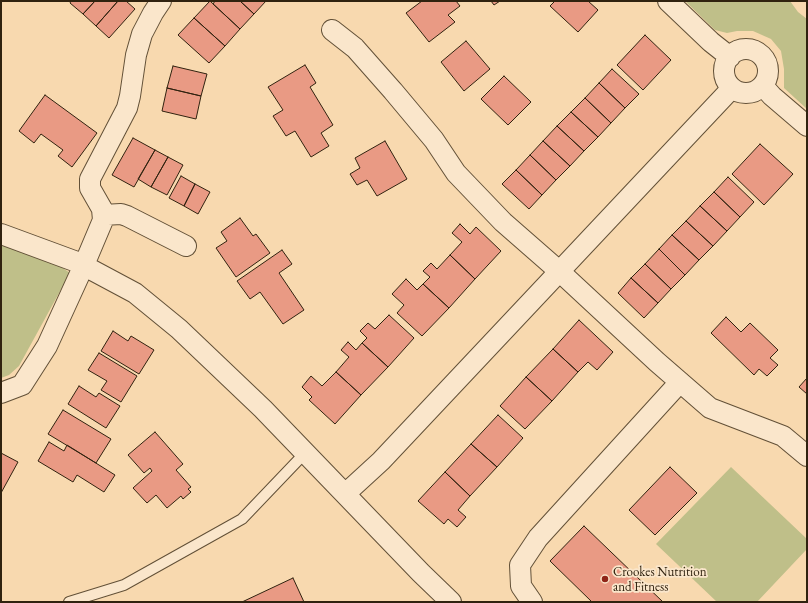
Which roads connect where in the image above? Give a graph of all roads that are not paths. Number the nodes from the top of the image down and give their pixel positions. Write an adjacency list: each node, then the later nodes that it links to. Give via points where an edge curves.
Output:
1 (161, 1): 8 (street, via 142,34 127,108 90,179 90,188 102,209)
2 (668, 1): 4 (street)
3 (332, 30): 12 (street, via 355,48 393,91 434,140 456,173 503,222)
4 (730, 57): 5 (street, via 742,50 760,54 766,61 769,72); 6 (street, via 724,66 724,73)
5 (763, 86): 6 (street, via 744,94); 7 (street)
6 (732, 88): 12 (street)
7 (807, 126)
8 (102, 214): 10 (street, via 127,216); 11 (street, via 103,220)
9 (1, 234): 11 (street)
10 (186, 246)
11 (84, 265): 14 (street, via 47,346 22,385); 15 (street, via 135,293 179,329)
12 (559, 271): 13 (street); 17 (street, via 381,461)
13 (680, 382): 16 (street, via 710,408 783,436); 20 (street, via 538,538 520,565 521,586)
14 (1, 393)
15 (305, 452): 17 (street); 18 (lane, via 242,519 124,585)
16 (807, 456)
17 (344, 494): 19 (street)
18 (69, 602)
19 (451, 602)
20 (532, 602)

